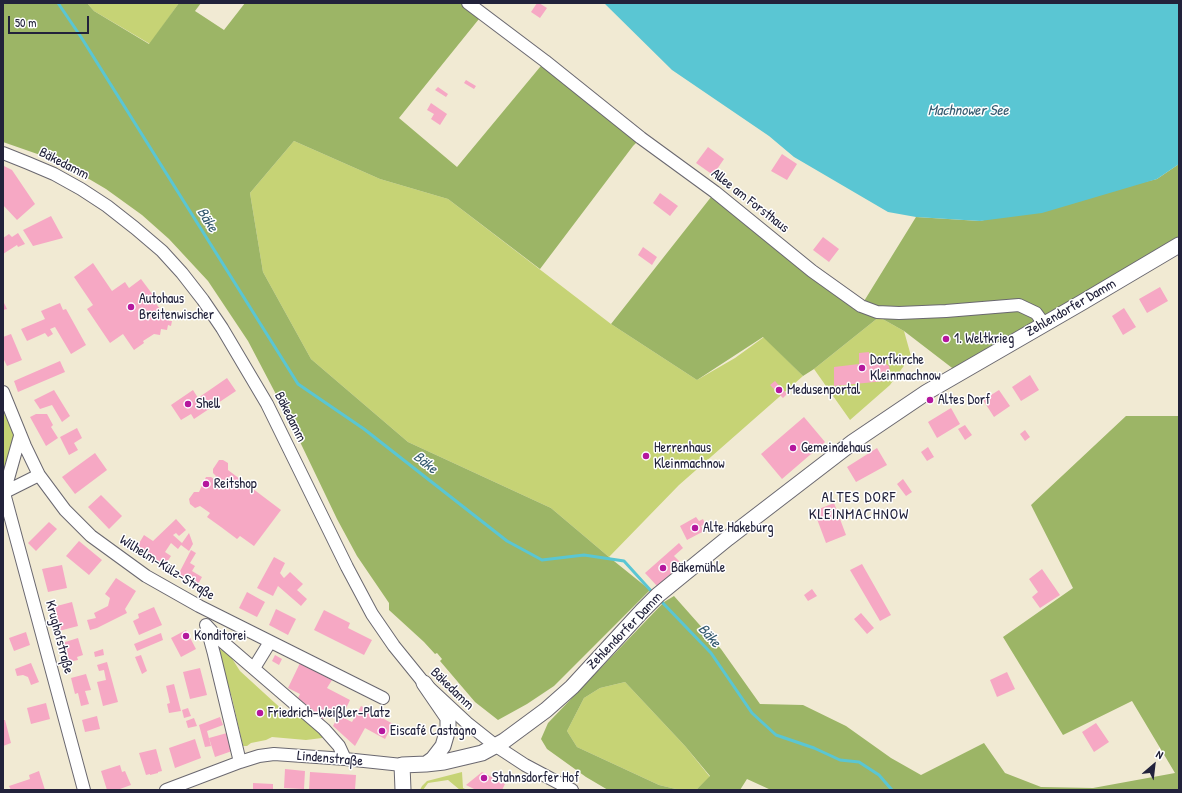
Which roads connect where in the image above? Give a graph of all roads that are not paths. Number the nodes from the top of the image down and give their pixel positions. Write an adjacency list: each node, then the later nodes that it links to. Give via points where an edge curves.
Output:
1 (468, 3): 4 (street, Allee am Forsthaus, via 641,138 715,192 812,271 861,306 877,312 900,313 1019,305 1036,313)
2 (3, 153): 13 (street, Bäkedamm, via 54,174 107,206 162,251 194,289 226,334 267,404 346,567 372,614)
3 (1179, 245): 4 (main road, Zehlendorfer Damm)
4 (1044, 324): 15 (main road, Zehlendorfer Damm, via 927,392 853,442 728,538 642,611 546,710)
5 (3, 392): 6 (street, Wilhelm-Külz-Straße)
6 (20, 436): 7 (street, Wilhelm-Külz-Straße); 8 (street)
7 (39, 475): 8 (street); 9 (street, Wilhelm-Külz-Straße, via 65,510 91,536 146,576)
8 (4, 493): 20 (street, Krughofstraße)
9 (199, 606): 10 (street); 11 (street, Wilhelm-Külz-Straße)
10 (206, 625): 12 (street); 17 (street)
11 (270, 642): 12 (street); 14 (street, Wilhelm-Külz-Straße)
12 (254, 668): 16 (street, via 324,730 339,746)
13 (424, 683): 15 (street, Bäkedamm); 18 (main road, via 448,718 447,738 441,750)
14 (383, 698)
15 (496, 746): 18 (main road, Lindenstraße, via 464,758); 23 (street)
16 (345, 759): 17 (street, Lindenstraße, via 274,754); 19 (street, Lindenstraße)
17 (240, 762): 21 (street, Lindenstraße)
18 (426, 764): 19 (main road, Lindenstraße)
19 (402, 766): 22 (main road)
20 (84, 790)
21 (166, 790)
22 (403, 790)
23 (572, 790)

